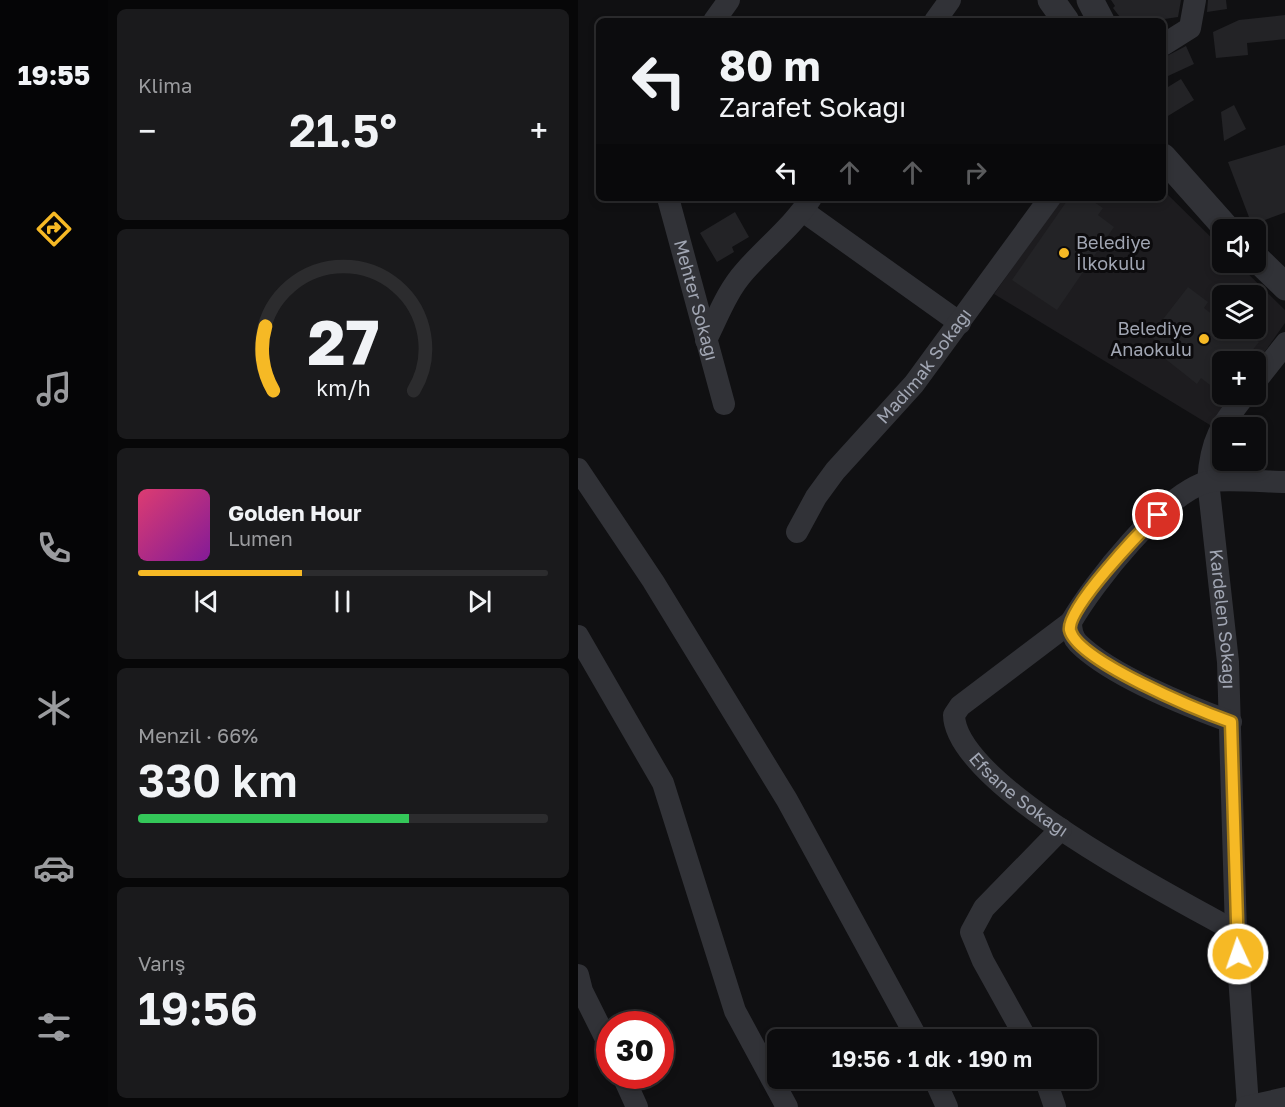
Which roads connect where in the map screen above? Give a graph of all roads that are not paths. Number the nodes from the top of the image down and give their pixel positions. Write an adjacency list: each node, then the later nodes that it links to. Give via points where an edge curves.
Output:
1 (729, 0): 6 (street)
2 (950, 0): 7 (street)
3 (1051, 0): 8 (street)
4 (1090, 0): 9 (street)
5 (1194, 0): 10 (street, via 1190,28)
6 (716, 18)
7 (937, 18)
8 (1064, 18)
9 (1099, 18)
10 (1166, 43)
11 (1166, 160): 15 (street)
12 (669, 201): 19 (street, Mehter Sokağı)
13 (1047, 201): 18 (street, Madımak Sokağı)
14 (807, 204): 18 (street); 19 (street, via 744,273 727,296)
15 (1218, 219)
16 (1266, 268): 17 (street)
17 (1286, 287)
18 (959, 323): 27 (street, Madımak Sokağı, via 914,384 834,471)
19 (706, 340): 22 (street, Mehter Sokağı)
20 (1286, 343): 21 (street)
21 (1266, 368)
22 (724, 404)
23 (1238, 405): 25 (street, Kardelen Sokağı, via 1218,431)
24 (578, 469): 35 (street, via 653,581 787,800)
25 (1208, 481): 26 (street); 28 (street, via 1179,498 1135,537); 30 (street, Kardelen Sokağı, via 1225,625)
26 (1286, 482)
27 (797, 532)
28 (1071, 622): 30 (street, via 1076,642 1090,653 1168,697); 31 (street, Efsane Sokağı, via 960,706 954,715 959,734 986,771)
29 (578, 636): 43 (street, via 663,783 735,1011)
30 (1231, 722): 32 (street, Kardelen Sokağı)
31 (1061, 829): 32 (street, Efsane Sokağı); 36 (street, via 984,908 971,932)
32 (1236, 932): 41 (street, Kardelen Sokağı)
33 (578, 975): 34 (street)
34 (596, 1019)
35 (912, 1029)
36 (1022, 1029)
37 (628, 1089): 42 (street)
38 (939, 1089): 44 (street)
39 (1049, 1089): 45 (street)
40 (1286, 1098): 41 (street)
41 (1247, 1106)
42 (636, 1107)
43 (787, 1107)
44 (947, 1107)
45 (1055, 1107)

